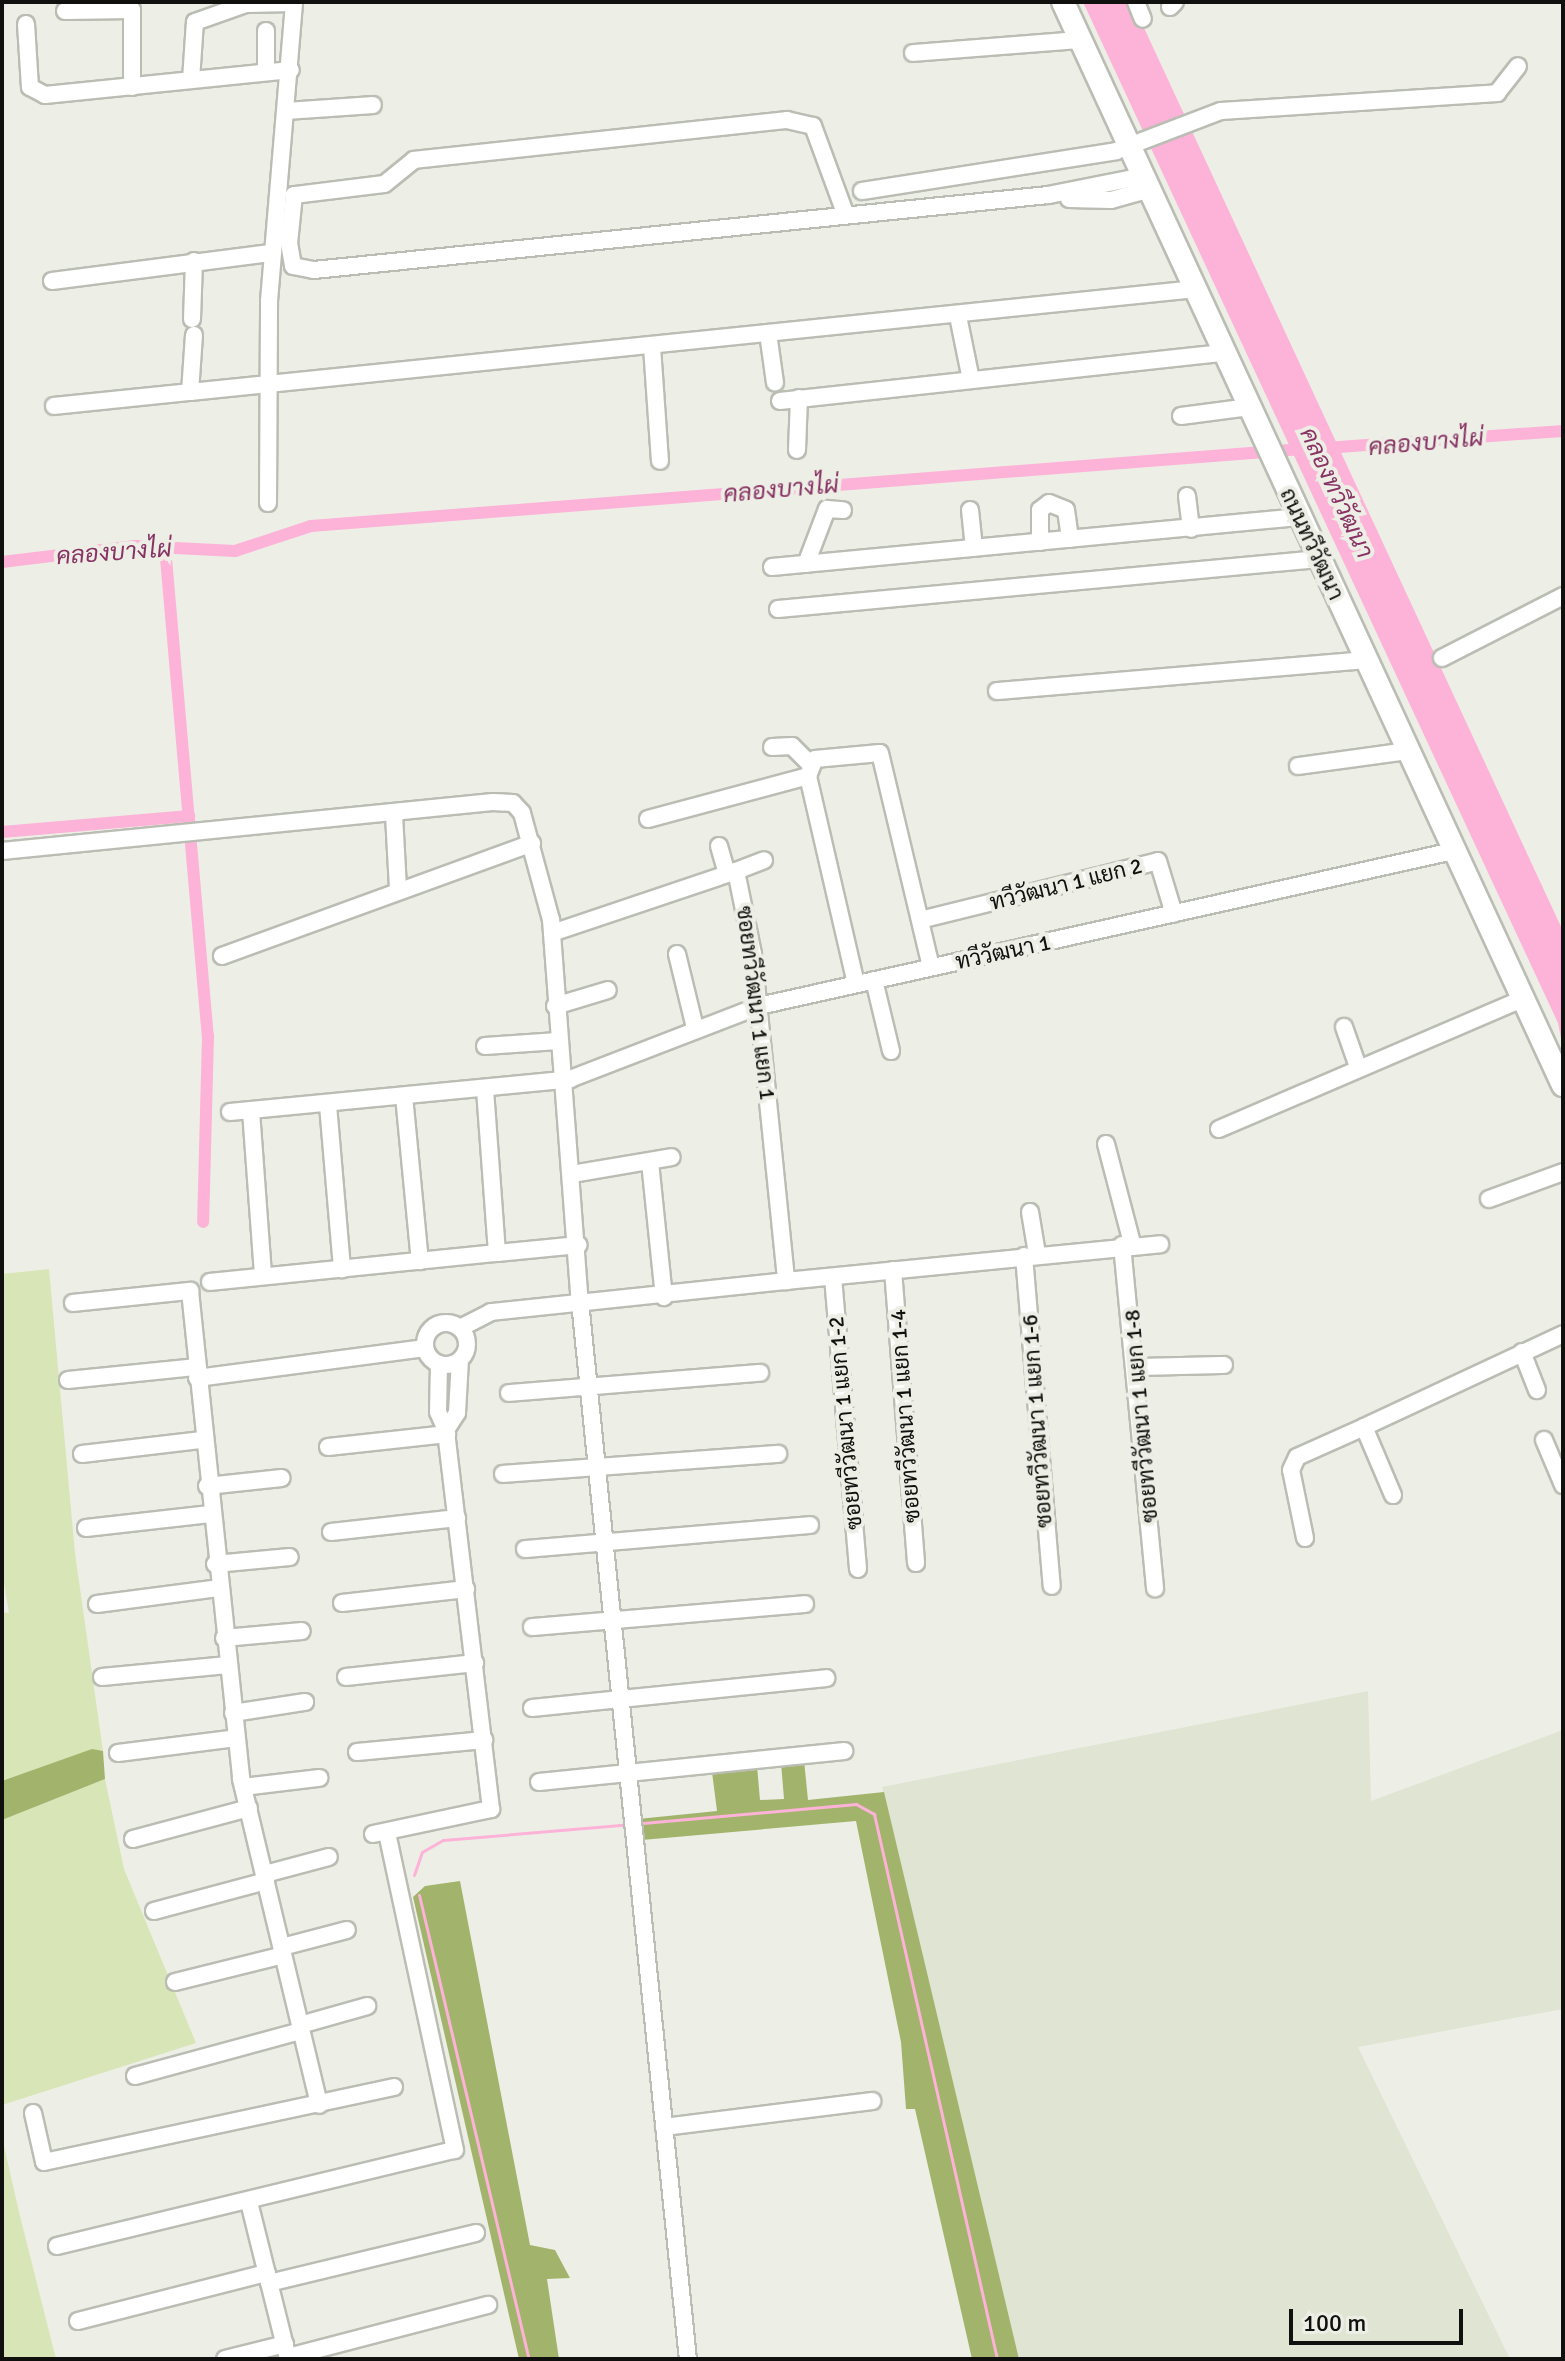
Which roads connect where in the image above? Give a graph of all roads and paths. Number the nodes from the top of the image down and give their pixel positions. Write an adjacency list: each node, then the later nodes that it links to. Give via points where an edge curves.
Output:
1 (1063, 2): 8 (main road, ถนนทวีวัฒนา)
2 (1136, 2): 5 (street)
3 (294, 3): 11 (street); 13 (street, via 246,4 195,22)
4 (65, 11): 14 (street, via 132,10)
5 (1143, 19)
6 (26, 24): 14 (street, via 34,92)
7 (266, 31): 12 (street)
8 (1080, 40): 9 (street); 17 (main road, ถนนทวีวัฒนา)
9 (913, 53)
10 (1518, 66): 17 (street, via 1497,93 1209,115)
11 (291, 70): 12 (street); 16 (street)
12 (266, 72): 13 (street)
13 (191, 80): 14 (street)
14 (132, 87)
15 (373, 105): 16 (street)
16 (287, 111): 21 (street)
17 (1130, 147): 18 (main road, ถนนทวีวัฒนา); 19 (street)
18 (1147, 183): 20 (street, via 1111,200 1048,195); 24 (main road, ถนนทวีวัฒนา)
19 (862, 191)
20 (845, 213): 20 (street, via 314,270 293,266 289,243 294,195 384,184 414,160 787,120 813,126)
21 (272, 253): 22 (street); 30 (street)
22 (194, 261): 23 (street); 32 (street)
23 (52, 281)
24 (1196, 289): 25 (street); 28 (main road, ถนนทวีวัฒนา)
25 (958, 316): 26 (street); 29 (street)
26 (768, 333): 27 (street); 31 (street)
27 (652, 347): 30 (street); 39 (street)
28 (1225, 353): 29 (street); 36 (main road, ถนนทวีวัฒนา)
29 (971, 380): 33 (street)
30 (268, 383): 32 (street); 41 (street)
31 (775, 383)
32 (190, 392): 35 (street)
33 (799, 398): 34 (street); 38 (street)
34 (780, 401)
35 (54, 406)
36 (1249, 407): 37 (street); 44 (main road, ถนนทวีวัฒนา)
37 (1181, 416)
38 (797, 450)
39 (660, 461)
40 (1187, 496): 45 (street)
41 (268, 503)
42 (843, 510): 50 (street, via 827,509)
43 (970, 510): 48 (street)
44 (1299, 517): 45 (street); 49 (main road, ถนนทวีวัฒนา)
45 (1191, 529): 46 (street)
46 (1070, 539): 47 (street); 47 (street, via 1066,510 1049,503 1040,510)
47 (1040, 542): 48 (street)
48 (974, 548): 50 (street)
49 (1319, 559): 53 (street); 55 (main road, ถนนทวีวัฒนา)
50 (806, 564): 51 (street)
51 (772, 567)
52 (1563, 596): 54 (street)
53 (778, 609)
54 (1442, 658)
55 (1365, 660): 56 (street); 58 (main road, ถนนทวีวัฒนา)
56 (997, 691)
57 (772, 747): 60 (street, via 792,746)
58 (1407, 751): 59 (street); 66 (main road, ถนนทวีวัฒนา)
59 (1298, 766)
60 (808, 770): 62 (street); 71 (street, via 880,753); 77 (street)
61 (394, 815): 63 (street, via 506,801 518,805); 65 (street); 69 (street)
62 (648, 819)
63 (532, 843): 69 (street); 72 (street)
64 (719, 846): 68 (street, ซอยทวีวัฒนา 1 แยก 1)
65 (2, 851)
66 (1453, 851): 70 (street, ทวีวัฒนา 1); 79 (main road, ถนนทวีวัฒนา)
67 (764, 860): 68 (street)
68 (732, 873): 72 (street); 81 (street, ซอยทวีวัฒนา 1 แยก 1)
69 (398, 890): 74 (street)
70 (1174, 914): 71 (street, ทวีวัฒนา 1 แยก 2, via 1158,861); 75 (street, ทวีวัฒนา 1)
71 (920, 920): 75 (street)
72 (552, 933): 80 (street)
73 (677, 954): 83 (street)
74 (222, 956)
75 (931, 967): 76 (street, ทวีวัฒนา 1)
76 (874, 980): 77 (street, ทวีวัฒนา 1); 86 (street)
77 (856, 984): 81 (street, ทวีวัฒนา 1)
78 (608, 990): 80 (street)
79 (1522, 999): 87 (main road, ถนนทวีวัฒนา); 88 (street)
80 (555, 1006): 84 (street)
81 (759, 1006): 83 (street, ทวีวัฒนา 1); 114 (street, ซอยทวีวัฒนา 1 แยก 1)
82 (1344, 1027): 88 (street)
83 (695, 1028): 89 (street, ทวีวัฒนา 1)
84 (558, 1041): 85 (street); 89 (street)
85 (485, 1046)
86 (891, 1051)
87 (1557, 1059): 90 (main road, ถนนทวีวัฒนา)
88 (1358, 1067): 96 (street)
89 (562, 1079): 91 (street, ทวีวัฒนา 1); 101 (street)
90 (1563, 1085)
91 (485, 1089): 92 (street, ทวีวัฒนา 1); 107 (street)
92 (404, 1096): 93 (street, ทวีวัฒนา 1); 109 (street)
93 (328, 1105): 94 (street, ทวีวัฒนา 1); 110 (street)
94 (251, 1111): 95 (street, ทวีวัฒนา 1); 112 (street)
95 (230, 1112)
96 (1219, 1129)
97 (1106, 1144): 106 (street, ซอยทวีวัฒนา 1 แยก 1-8)
98 (672, 1157): 99 (street)
99 (650, 1162): 101 (street); 116 (street)
100 (1563, 1172): 102 (street)
101 (572, 1174): 105 (street)
102 (1489, 1199)
103 (1030, 1212): 108 (street, ซอยทวีวัฒนา 1 แยก 1-6)
104 (1160, 1244): 106 (street)
105 (579, 1245): 107 (street); 117 (street)
106 (1128, 1246): 108 (street); 127 (street, ซอยทวีวัฒนา 1 แยก 1-8)
107 (497, 1253): 109 (street)
108 (1030, 1255): 111 (street); 159 (street, ซอยทวีวัฒนา 1 แยก 1-6)
109 (420, 1261): 110 (street)
110 (342, 1269): 112 (street)
111 (893, 1270): 113 (street); 156 (street, ซอยทวีวัฒนา 1 แยก 1-4)
112 (263, 1276): 115 (street)
113 (833, 1277): 114 (street); 158 (street, ซอยทวีวัฒนา 1 แยก 1-2)
114 (786, 1281): 116 (street)
115 (210, 1282)
116 (664, 1297): 117 (street)
117 (580, 1302): 119 (street, via 491,1312); 131 (street)
118 (73, 1303): 128 (street, via 190,1291)
119 (460, 1328): 121 (street, via 436,1325); 124 (street, via 467,1342)
120 (1560, 1335): 122 (street); 123 (street)
121 (425, 1348): 125 (street); 128 (street)
122 (1522, 1352): 132 (street); 134 (street)
123 (1563, 1353)
124 (460, 1360): 125 (street); 135 (street, via 457,1413)
125 (439, 1364): 135 (street, via 438,1412)
126 (1224, 1365): 127 (street)
127 (1137, 1367): 161 (street, ซอยทวีวัฒนา 1 แยก 1-8)
128 (197, 1373): 130 (street); 136 (street)
129 (760, 1373): 131 (street)
130 (68, 1380)
131 (592, 1385): 133 (street); 141 (street)
132 (1537, 1390)
133 (509, 1393)
134 (1364, 1427): 146 (street); 152 (street, via 1292,1464)
135 (446, 1432): 138 (street); 148 (street)
136 (202, 1440): 139 (street); 145 (street)
137 (1544, 1440): 144 (street)
138 (328, 1447)
139 (82, 1454)
140 (778, 1454): 141 (street)
141 (600, 1466): 142 (street); 153 (street)
142 (503, 1474)
143 (282, 1478): 145 (street)
144 (1563, 1485)
145 (207, 1486): 147 (street)
146 (1393, 1495)
147 (210, 1514): 150 (street); 157 (street)
148 (457, 1518): 151 (street); 162 (street)
149 (810, 1525): 153 (street)
150 (86, 1528)
151 (331, 1532)
152 (1305, 1538)
153 (608, 1542): 154 (street); 166 (street)
154 (525, 1549)
155 (290, 1557): 157 (street)
156 (916, 1563)
157 (215, 1564): 160 (street)
158 (858, 1569)
159 (1052, 1586)
160 (218, 1588): 164 (street); 169 (street)
161 (1155, 1588)
162 (466, 1589): 163 (street); 170 (street)
163 (342, 1603)
164 (97, 1604)
165 (805, 1604): 166 (street)
166 (614, 1621): 167 (street); 175 (street)
167 (532, 1627)
168 (302, 1631): 169 (street)
169 (224, 1638): 171 (street)
170 (475, 1663): 173 (street); 180 (street)
171 (227, 1665): 172 (street); 178 (street)
172 (102, 1677)
173 (346, 1677)
174 (826, 1678): 175 (street)
175 (621, 1697): 177 (street); 184 (street)
176 (305, 1702): 178 (street)
177 (532, 1708)
178 (233, 1713): 179 (street)
179 (236, 1738): 183 (street); 187 (street)
180 (484, 1740): 182 (street); 204 (street, via 491,1809 380,1833 455,2150)
181 (844, 1751): 184 (street)
182 (357, 1752)
183 (118, 1753)
184 (628, 1774): 186 (street); 203 (street)
185 (319, 1778): 187 (street)
186 (539, 1782)
187 (243, 1787): 188 (street)
188 (249, 1808): 189 (street); 191 (street)
189 (133, 1839)
190 (329, 1857): 191 (street)
191 (266, 1878): 192 (street); 194 (street)
192 (154, 1911)
193 (347, 1930): 194 (street)
194 (282, 1951): 195 (street); 197 (street)
195 (175, 1982)
196 (367, 2006): 197 (street)
197 (300, 2028): 198 (street); 201 (street)
198 (135, 2076)
199 (394, 2087): 201 (street)
200 (872, 2101): 203 (street)
201 (319, 2105): 202 (street, via 44,2162)
202 (33, 2113)
203 (664, 2127): 212 (street)
204 (249, 2202): 206 (street); 207 (street)
205 (476, 2233): 207 (street)
206 (57, 2246)
207 (268, 2278): 209 (street); 210 (street)
208 (488, 2305): 210 (street)
209 (78, 2321)
210 (287, 2353): 211 (street)
211 (225, 2359)
212 (688, 2359)

